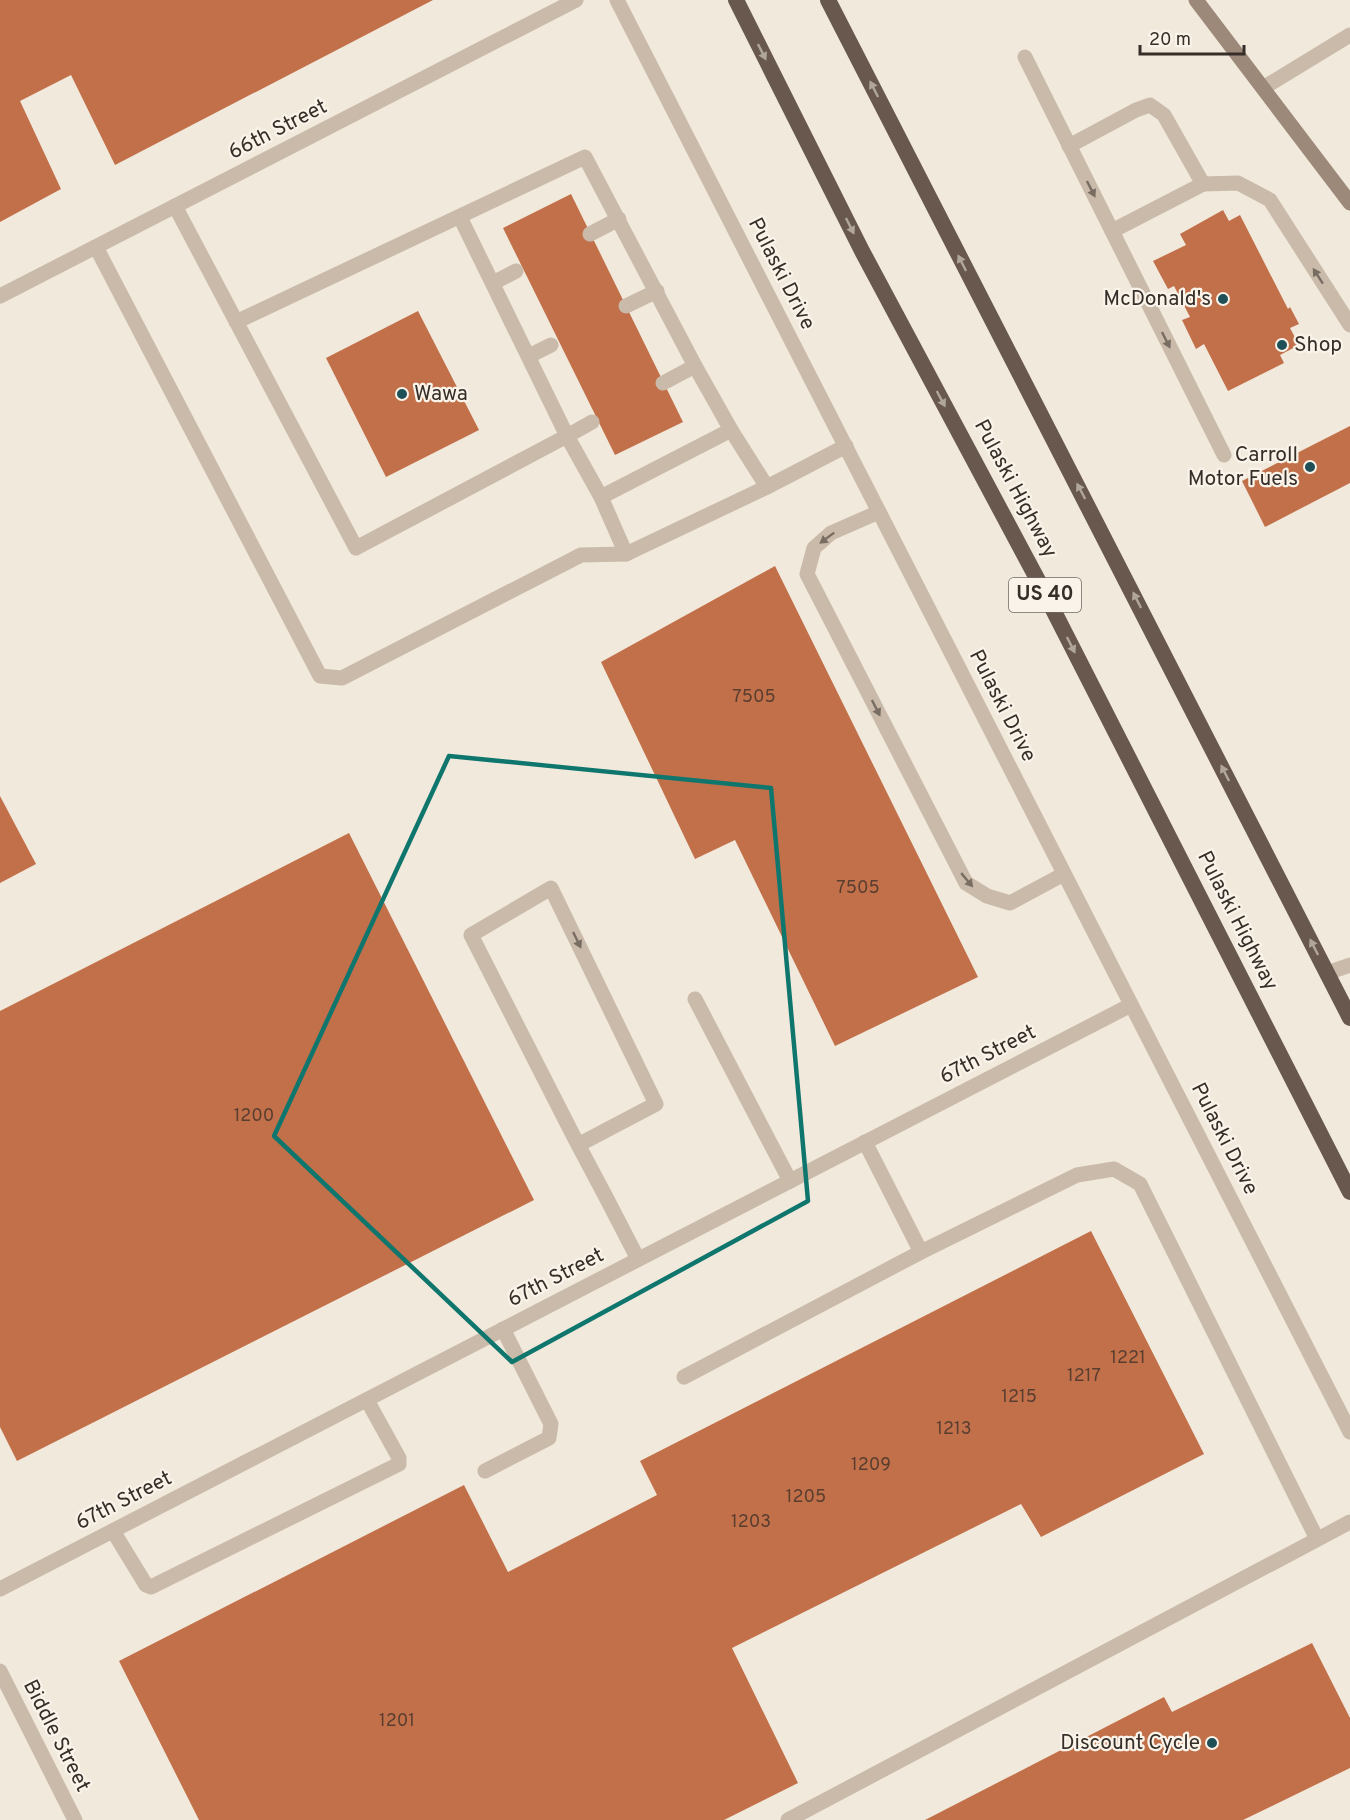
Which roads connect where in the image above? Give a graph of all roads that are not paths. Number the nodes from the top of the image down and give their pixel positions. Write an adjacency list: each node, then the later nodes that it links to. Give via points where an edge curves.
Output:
1 (576, 0): 12 (street, 66th Street)
2 (617, 0): 32 (street, Pulaski Drive)
3 (736, 0): 47 (highway, Pulaski Highway / US 40, one-way to 47)
4 (828, 0): 40 (highway, one-way to 4)
5 (1196, 0): 8 (main road)
6 (1350, 35): 8 (street)
7 (1025, 57): 9 (street)
8 (1263, 88): 11 (main road)
9 (1069, 146): 10 (street, via 1150,105 1164,115); 15 (street, one-way to 15)
10 (1203, 184): 15 (street); 24 (street, one-way to 10, via 1270,200 1238,183)
11 (1350, 203)
12 (175, 206): 17 (street, 66th Street); 23 (street)
13 (460, 217): 14 (street, via 585,157); 19 (street); 23 (street)
14 (619, 219): 16 (street); 20 (street)
15 (1112, 231): 33 (street, one-way to 33)
16 (590, 234)
17 (96, 247): 21 (street, 66th Street); 37 (street, via 320,676 342,678 581,555)
18 (516, 271): 19 (street)
19 (493, 283): 26 (street)
20 (657, 291): 22 (street); 27 (street)
21 (0, 296)
22 (626, 306)
23 (236, 322): 31 (street, via 356,548)
24 (1350, 325)
25 (551, 345): 26 (street)
26 (529, 356): 31 (street)
27 (695, 366): 28 (street); 30 (street)
28 (663, 383)
29 (592, 422): 31 (street)
30 (731, 430): 34 (street); 35 (street)
31 (567, 436): 35 (street)
32 (846, 446): 34 (street); 36 (street, Pulaski Drive)
33 (1224, 455)
34 (767, 488): 37 (street)
35 (601, 497): 37 (street)
36 (879, 512): 38 (street, Pulaski Drive); 38 (street, one-way to 38, via 831,533 814,548 807,574 966,883 987,896 1010,903)
37 (626, 554)
38 (1064, 874): 42 (street, Pulaski Drive)
39 (1350, 965): 40 (street)
40 (1327, 973): 43 (highway)
41 (695, 999): 46 (street)
42 (1131, 1005): 44 (street, 67th Street); 53 (street, Pulaski Drive)
43 (1350, 1018)
44 (865, 1142): 46 (street, 67th Street); 48 (street)
45 (578, 1145): 45 (street, one-way to 45, via 471,935 551,888 656,1104); 49 (street)
46 (790, 1181): 49 (street, 67th Street)
47 (1350, 1192)
48 (921, 1252): 51 (street); 57 (street, via 1077,1174 1114,1169 1140,1184)
49 (638, 1259): 50 (street, 67th Street)
50 (503, 1329): 52 (street, 67th Street); 54 (street, via 551,1424 549,1438)
51 (684, 1377)
52 (367, 1400): 56 (street, 67th Street); 56 (street, via 399,1464 151,1587 146,1585)
53 (1350, 1432)
54 (485, 1471)
55 (1350, 1522): 57 (street)
56 (113, 1531): 58 (street, 67th Street)
57 (1317, 1539): 61 (street)
58 (0, 1589)
59 (0, 1671): 60 (street, Biddle Street)
60 (75, 1820)
61 (788, 1820)

